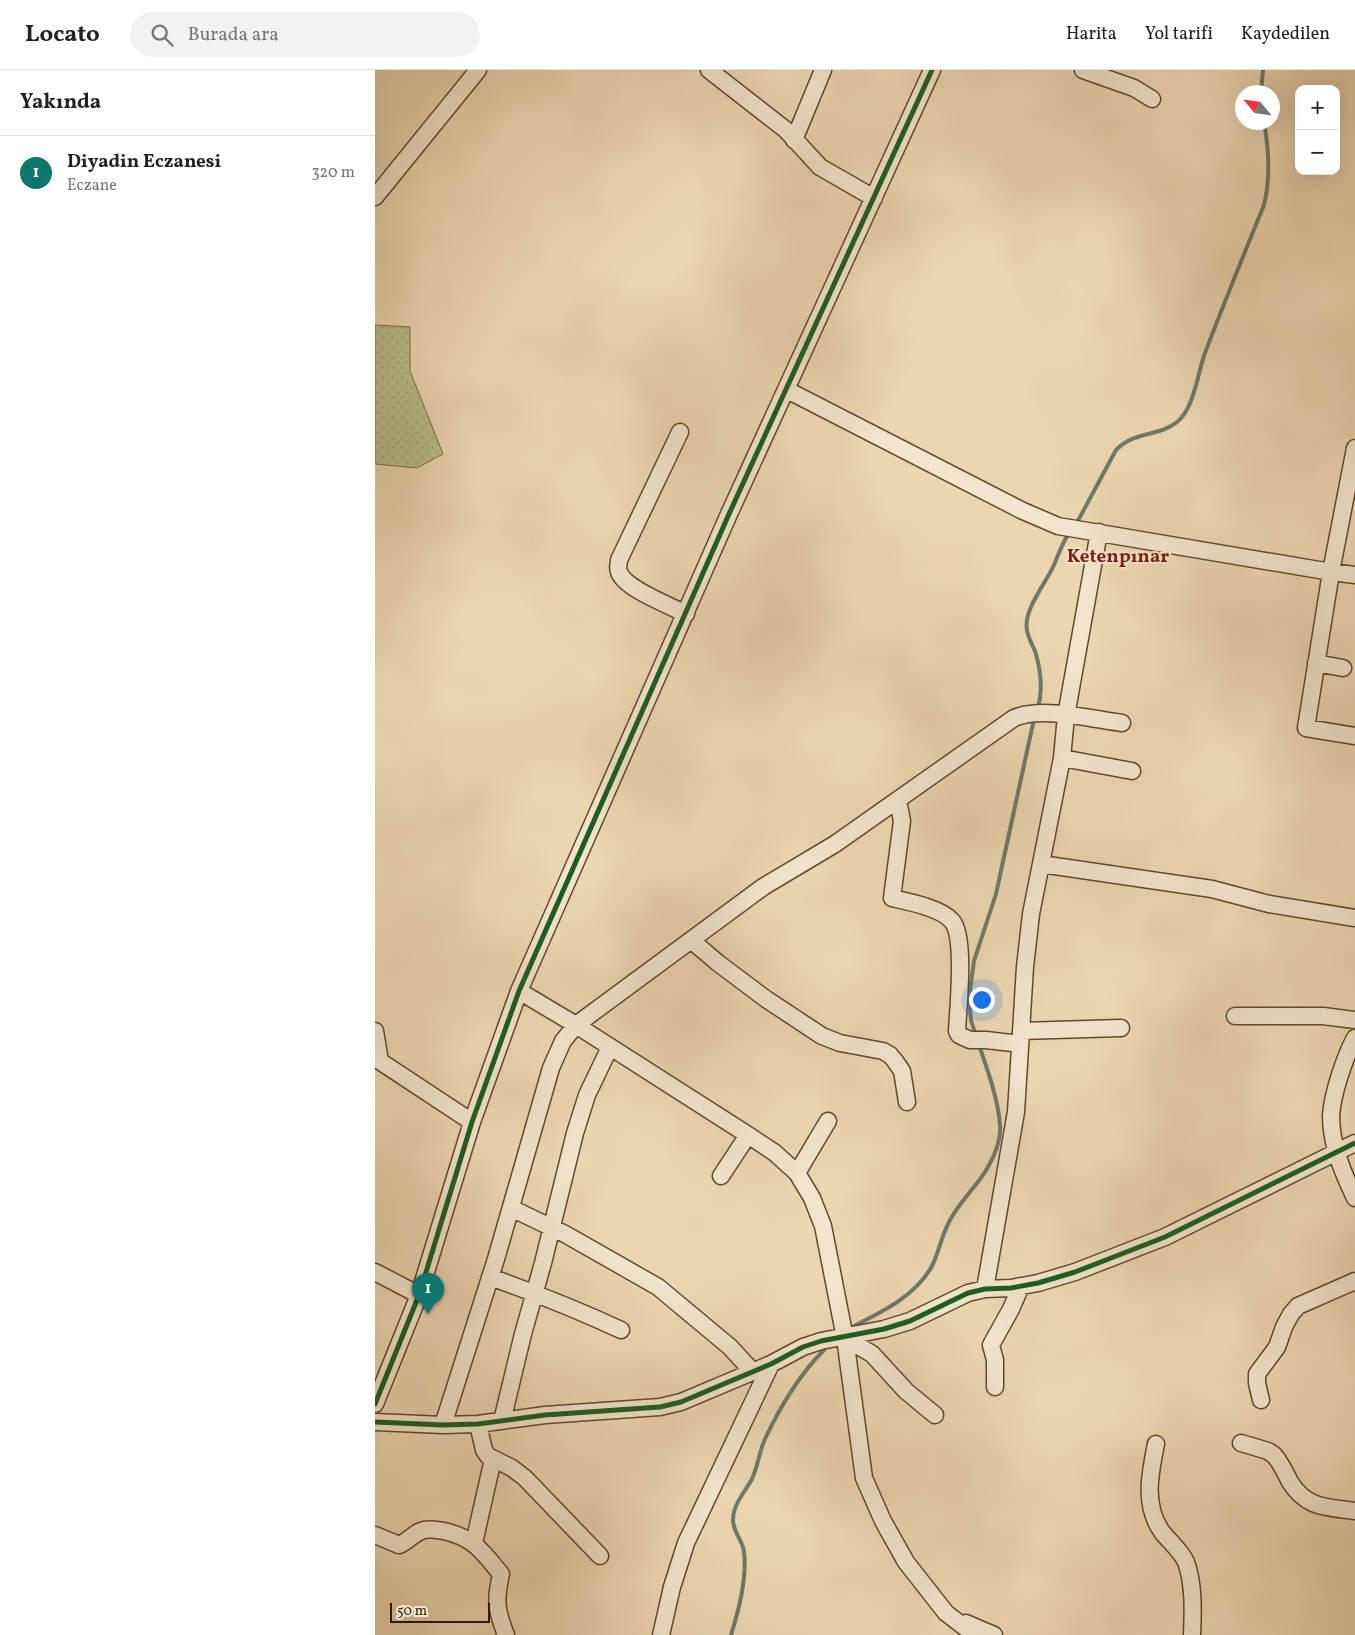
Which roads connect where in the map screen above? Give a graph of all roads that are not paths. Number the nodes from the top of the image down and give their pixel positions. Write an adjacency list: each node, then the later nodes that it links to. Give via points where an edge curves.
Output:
1 (478, 70): 8 (street)
2 (709, 70): 7 (street, via 786,130)
3 (823, 70): 7 (street)
4 (932, 70): 9 (street)
5 (1083, 70): 6 (street, via 1134,88)
6 (1152, 99)
7 (794, 140): 9 (street, via 820,167)
8 (375, 197)
9 (874, 198): 10 (street)
10 (787, 390): 13 (street, via 1023,511 1059,526); 16 (street)
11 (680, 432): 16 (street, via 619,560 618,570 631,586)
12 (1355, 448): 14 (street)
13 (1099, 532): 14 (street); 19 (street)
14 (1331, 572): 15 (street); 17 (street)
15 (1355, 575)
16 (686, 614): 28 (street)
17 (1316, 663): 18 (street); 21 (street, via 1305,728)
18 (1343, 668)
19 (1066, 716): 20 (street); 22 (street); 24 (street, via 1044,712 1014,718)
20 (1122, 724)
21 (1355, 736)
22 (1062, 758): 23 (street); 25 (street)
23 (1132, 771)
24 (898, 800): 27 (street, via 835,844 763,886); 34 (street, via 902,822 893,898 942,913 953,922 959,936 960,954 959,1035 978,1040)
25 (1041, 864): 26 (street, via 1212,889 1269,904); 34 (street, via 1031,914)
26 (1355, 918)
27 (691, 940): 31 (street); 38 (street, via 765,999 822,1036 889,1055 901,1071)
28 (519, 991): 31 (street); 40 (street)
29 (1235, 1016): 30 (street, via 1323,1016)
30 (1355, 1020)
31 (576, 1025): 36 (street); 47 (street, via 563,1041 551,1068)
32 (1121, 1028): 34 (street)
33 (375, 1031): 37 (street)
34 (1021, 1037): 53 (street, via 1016,1112)
35 (1355, 1038): 43 (street, via 1339,1077 1331,1116)
36 (610, 1047): 41 (street); 48 (street, via 587,1094)
37 (377, 1059): 40 (street)
38 (907, 1102)
39 (828, 1121): 44 (street)
40 (473, 1122): 55 (street)
41 (748, 1134): 44 (street); 45 (street)
42 (1355, 1143): 43 (street)
43 (1336, 1152): 46 (street); 52 (street, via 1165,1237 1075,1272)
44 (797, 1173): 57 (street, via 823,1226)
45 (721, 1176)
46 (1355, 1198)
47 (511, 1208): 48 (street); 50 (street)
48 (552, 1227): 54 (street); 59 (street, via 659,1287 730,1346)
49 (375, 1272): 55 (street)
50 (490, 1277): 54 (street); 67 (street)
51 (1355, 1281): 61 (street, via 1298,1306 1291,1314 1277,1347 1257,1374)
52 (1021, 1286): 53 (street); 60 (street, via 991,1345 995,1360)
53 (985, 1289): 57 (street, via 967,1293 910,1321)
54 (535, 1292): 56 (street); 64 (street)
55 (419, 1295): 62 (street)
56 (621, 1330)
57 (845, 1338): 58 (street, via 803,1347); 63 (street, via 872,1354 906,1391); 75 (street, via 864,1478 905,1562)
58 (771, 1364): 59 (street); 77 (street, via 686,1543)
59 (753, 1372): 64 (street, via 681,1402 660,1407)
60 (995, 1387)
61 (1261, 1400)
62 (375, 1404)
63 (935, 1414)
64 (502, 1421): 66 (street)
65 (375, 1422): 67 (street)
66 (478, 1424): 67 (street); 70 (street, via 484,1450)
67 (443, 1425)
68 (1156, 1444): 80 (street, via 1149,1499 1160,1528 1186,1563)
69 (1241, 1444): 71 (street, via 1274,1455 1297,1493 1305,1500)
70 (493, 1459): 73 (street); 74 (street, via 525,1478)
71 (1355, 1512)
72 (375, 1535): 73 (street, via 399,1545 423,1530 436,1529)
73 (474, 1543): 76 (street, via 501,1574 498,1614)
74 (600, 1556)
75 (947, 1613): 78 (street); 79 (street)
76 (506, 1635)
77 (661, 1635)
78 (975, 1635)
79 (994, 1635)
80 (1192, 1635)

